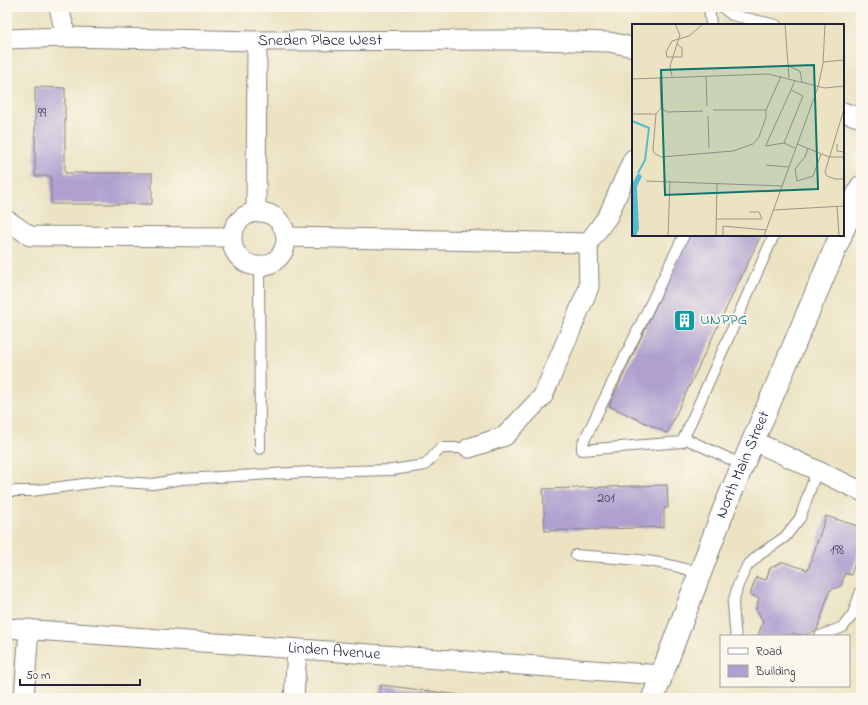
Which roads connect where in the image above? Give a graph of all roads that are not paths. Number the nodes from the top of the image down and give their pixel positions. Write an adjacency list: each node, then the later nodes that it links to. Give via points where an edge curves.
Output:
1 (59, 7): 6 (street)
2 (709, 7): 4 (lane)
3 (722, 7): 5 (lane, via 732,15)
4 (711, 24)
5 (772, 24)
6 (66, 37): 7 (street, Sneden Place West); 8 (street, Sneden Place West)
7 (7, 39)
8 (257, 41): 9 (street, Sneden Place West, via 536,40 609,42); 14 (street)
9 (632, 47)
10 (844, 112): 11 (street)
11 (861, 118)
12 (632, 161): 22 (street, via 608,216)
13 (861, 187): 16 (main road)
14 (256, 212): 17 (street, via 274,217 281,224); 21 (street, via 239,220)
15 (7, 220): 21 (street, via 30,236)
16 (844, 228)
17 (286, 236): 22 (street); 23 (street, via 284,251 279,258 272,263)
18 (684, 236): 24 (lane, via 582,445 582,450 682,442)
19 (774, 236): 24 (lane)
20 (841, 236): 25 (main road, North Main Street)
21 (231, 237): 23 (street, via 235,253 241,260 248,265)
22 (588, 242): 26 (street, via 589,287 543,396 505,436)
23 (259, 266): 27 (lane)
24 (684, 438): 28 (lane)
25 (754, 441): 28 (main road, North Main Street); 29 (street)
26 (468, 448): 30 (lane, via 441,448 425,465 392,470 182,479 153,484 106,481 31,491)
27 (260, 450)
28 (743, 465): 33 (main road, North Main Street)
29 (817, 470): 31 (street); 37 (lane, via 800,518 785,537 747,566 733,602)
30 (7, 491)
31 (861, 491)
32 (576, 555): 33 (lane, via 667,564)
33 (699, 574): 40 (main road, North Main Street)
34 (861, 591): 38 (lane, via 853,614 843,627)
35 (7, 628): 36 (street, Linden Avenue)
36 (29, 629): 39 (street, Linden Avenue); 41 (street)
37 (736, 635)
38 (823, 635)
39 (297, 649): 40 (street, Linden Avenue); 42 (street)
40 (661, 675): 43 (main road, North Main Street)
41 (24, 698)
42 (294, 698)
43 (652, 698)

